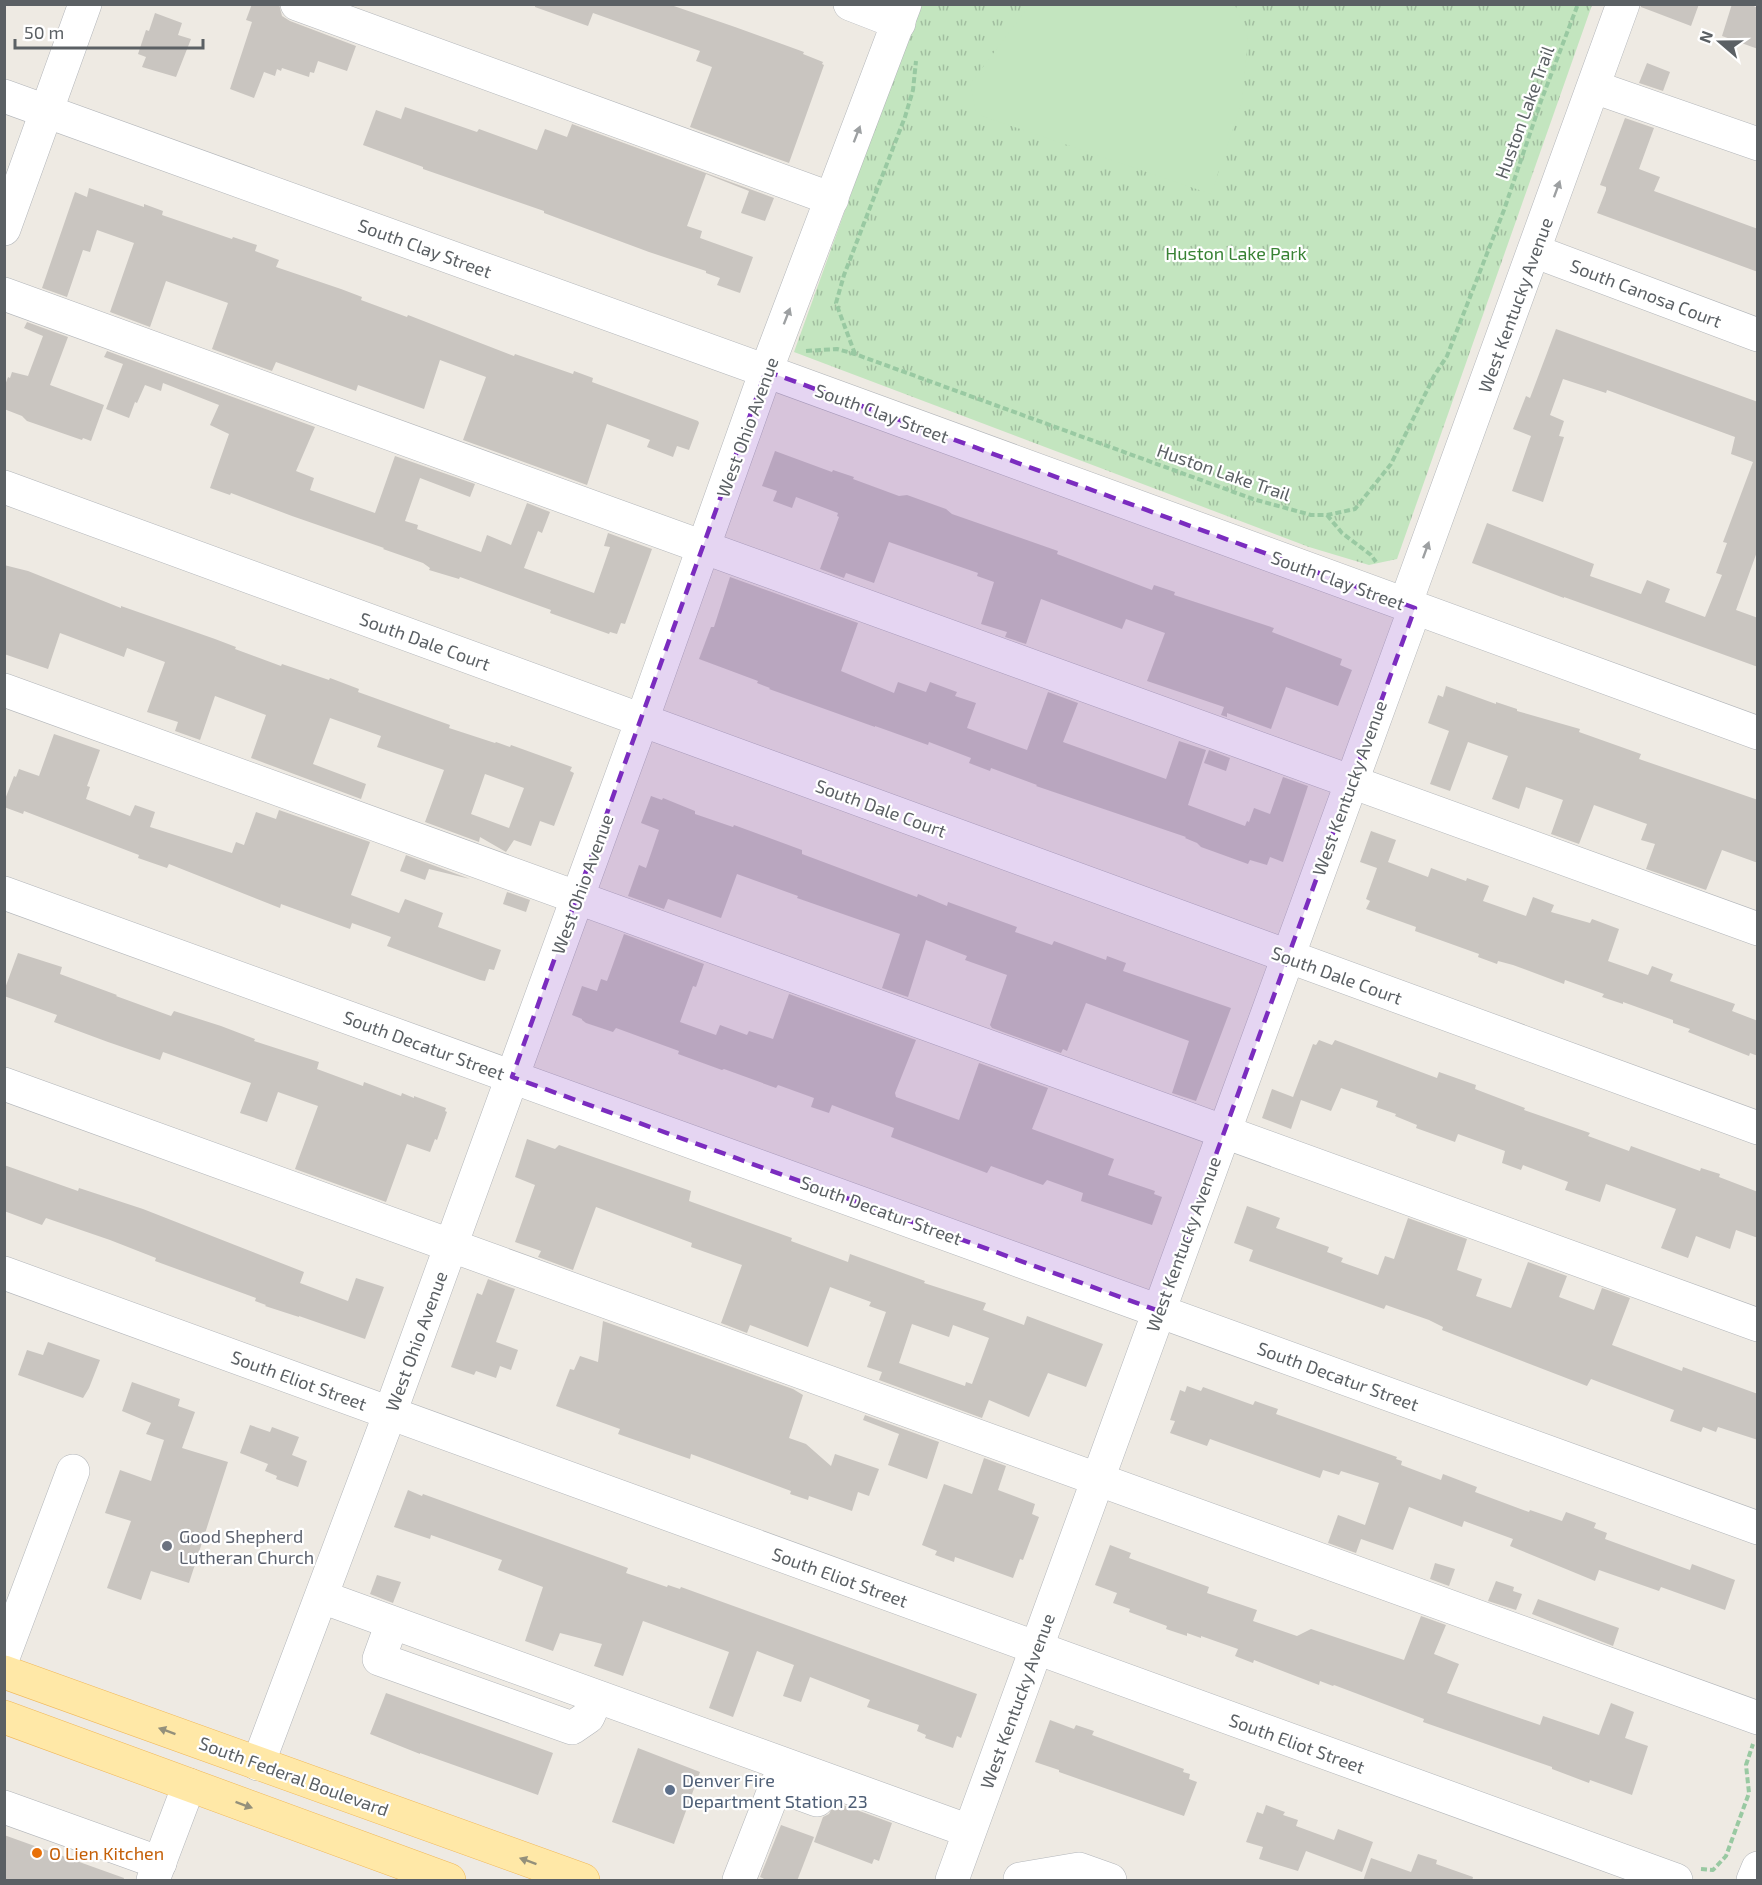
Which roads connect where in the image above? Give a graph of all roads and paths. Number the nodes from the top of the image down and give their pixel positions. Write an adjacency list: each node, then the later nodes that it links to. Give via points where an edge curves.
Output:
1 (85, 4): 10 (street)
2 (297, 4): 12 (street)
3 (850, 4): 6 (street)
4 (1578, 4): 7 (path, Huston Lake Trail, via 1447,356 1391,464 1355,509 1327,515 1311,515 1253,499 855,354 836,303 905,117)
5 (1623, 4): 8 (street, West Kentucky Avenue)
6 (902, 14): 12 (street, West Ohio Avenue, one-way to 6)
7 (916, 64)
8 (1594, 87): 11 (street); 14 (street, West Kentucky Avenue, one-way to 8)
9 (4, 96): 10 (street, South Clay Street)
10 (46, 111): 13 (street); 17 (street, South Clay Street)
11 (1758, 144)
12 (832, 199): 17 (street, West Ohio Avenue, one-way to 12)
13 (4, 229)
14 (1534, 251): 16 (street, South Canosa Court); 20 (street, West Kentucky Avenue, one-way to 14)
15 (4, 294): 19 (street)
16 (1758, 334)
17 (766, 371): 19 (street, West Ohio Avenue); 20 (street, South Clay Street)
18 (4, 488): 22 (street, South Dale Court)
19 (704, 547): 22 (street, West Ohio Avenue); 24 (street)
20 (1410, 607): 23 (street, South Clay Street); 24 (street, West Kentucky Avenue)
21 (4, 690): 26 (street)
22 (642, 720): 26 (street, West Ohio Avenue); 28 (street, South Dale Court)
23 (1758, 733)
24 (1352, 782): 27 (street); 28 (street, West Kentucky Avenue)
25 (4, 893): 29 (street, South Decatur Street)
26 (578, 897): 29 (street, West Ohio Avenue); 32 (street)
27 (1758, 929)
28 (1288, 957): 31 (street, South Dale Court); 32 (street, West Kentucky Avenue)
29 (512, 1077): 33 (street, West Ohio Avenue); 35 (street, South Decatur Street)
30 (4, 1084): 33 (street)
31 (1758, 1128)
32 (1224, 1132): 35 (street, West Kentucky Avenue); 36 (street)
33 (451, 1245): 37 (street, West Ohio Avenue); 39 (street)
34 (4, 1273): 37 (street, South Eliot Street)
35 (1159, 1311): 39 (street, West Kentucky Avenue); 40 (street, South Decatur Street)
36 (1758, 1325)
37 (390, 1413): 41 (street, West Ohio Avenue); 42 (street, South Eliot Street)
38 (73, 1471): 43 (street)
39 (1098, 1479): 42 (street, West Kentucky Avenue); 46 (street)
40 (1758, 1528)
41 (322, 1598): 47 (street, West Ohio Avenue); 48 (street, via 597,1697)
42 (1036, 1648): 52 (street, West Kentucky Avenue); 55 (street, South Eliot Street)
43 (4, 1655)
44 (4, 1672): 47 (main road, South Federal Boulevard, one-way to 44)
45 (4, 1717): 49 (main road)
46 (1756, 1729): 55 (path, via 1746,1765 1749,1793 1726,1856 1713,1870)
47 (258, 1764): 58 (main road, South Federal Boulevard, one-way to 47)
48 (780, 1775): 50 (street); 52 (street); 59 (street)
49 (189, 1785): 54 (street); 57 (main road, one-way to 57)
50 (817, 1800)
51 (4, 1808): 54 (street)
52 (969, 1832): 60 (street, West Kentucky Avenue)
53 (1758, 1868): 62 (street)
54 (157, 1872)
55 (1689, 1875)
56 (1020, 1879): 61 (street, via 1079,1869)
57 (449, 1881)
58 (583, 1881)
59 (739, 1881)
60 (952, 1881)
61 (1110, 1881)
62 (1753, 1881)

